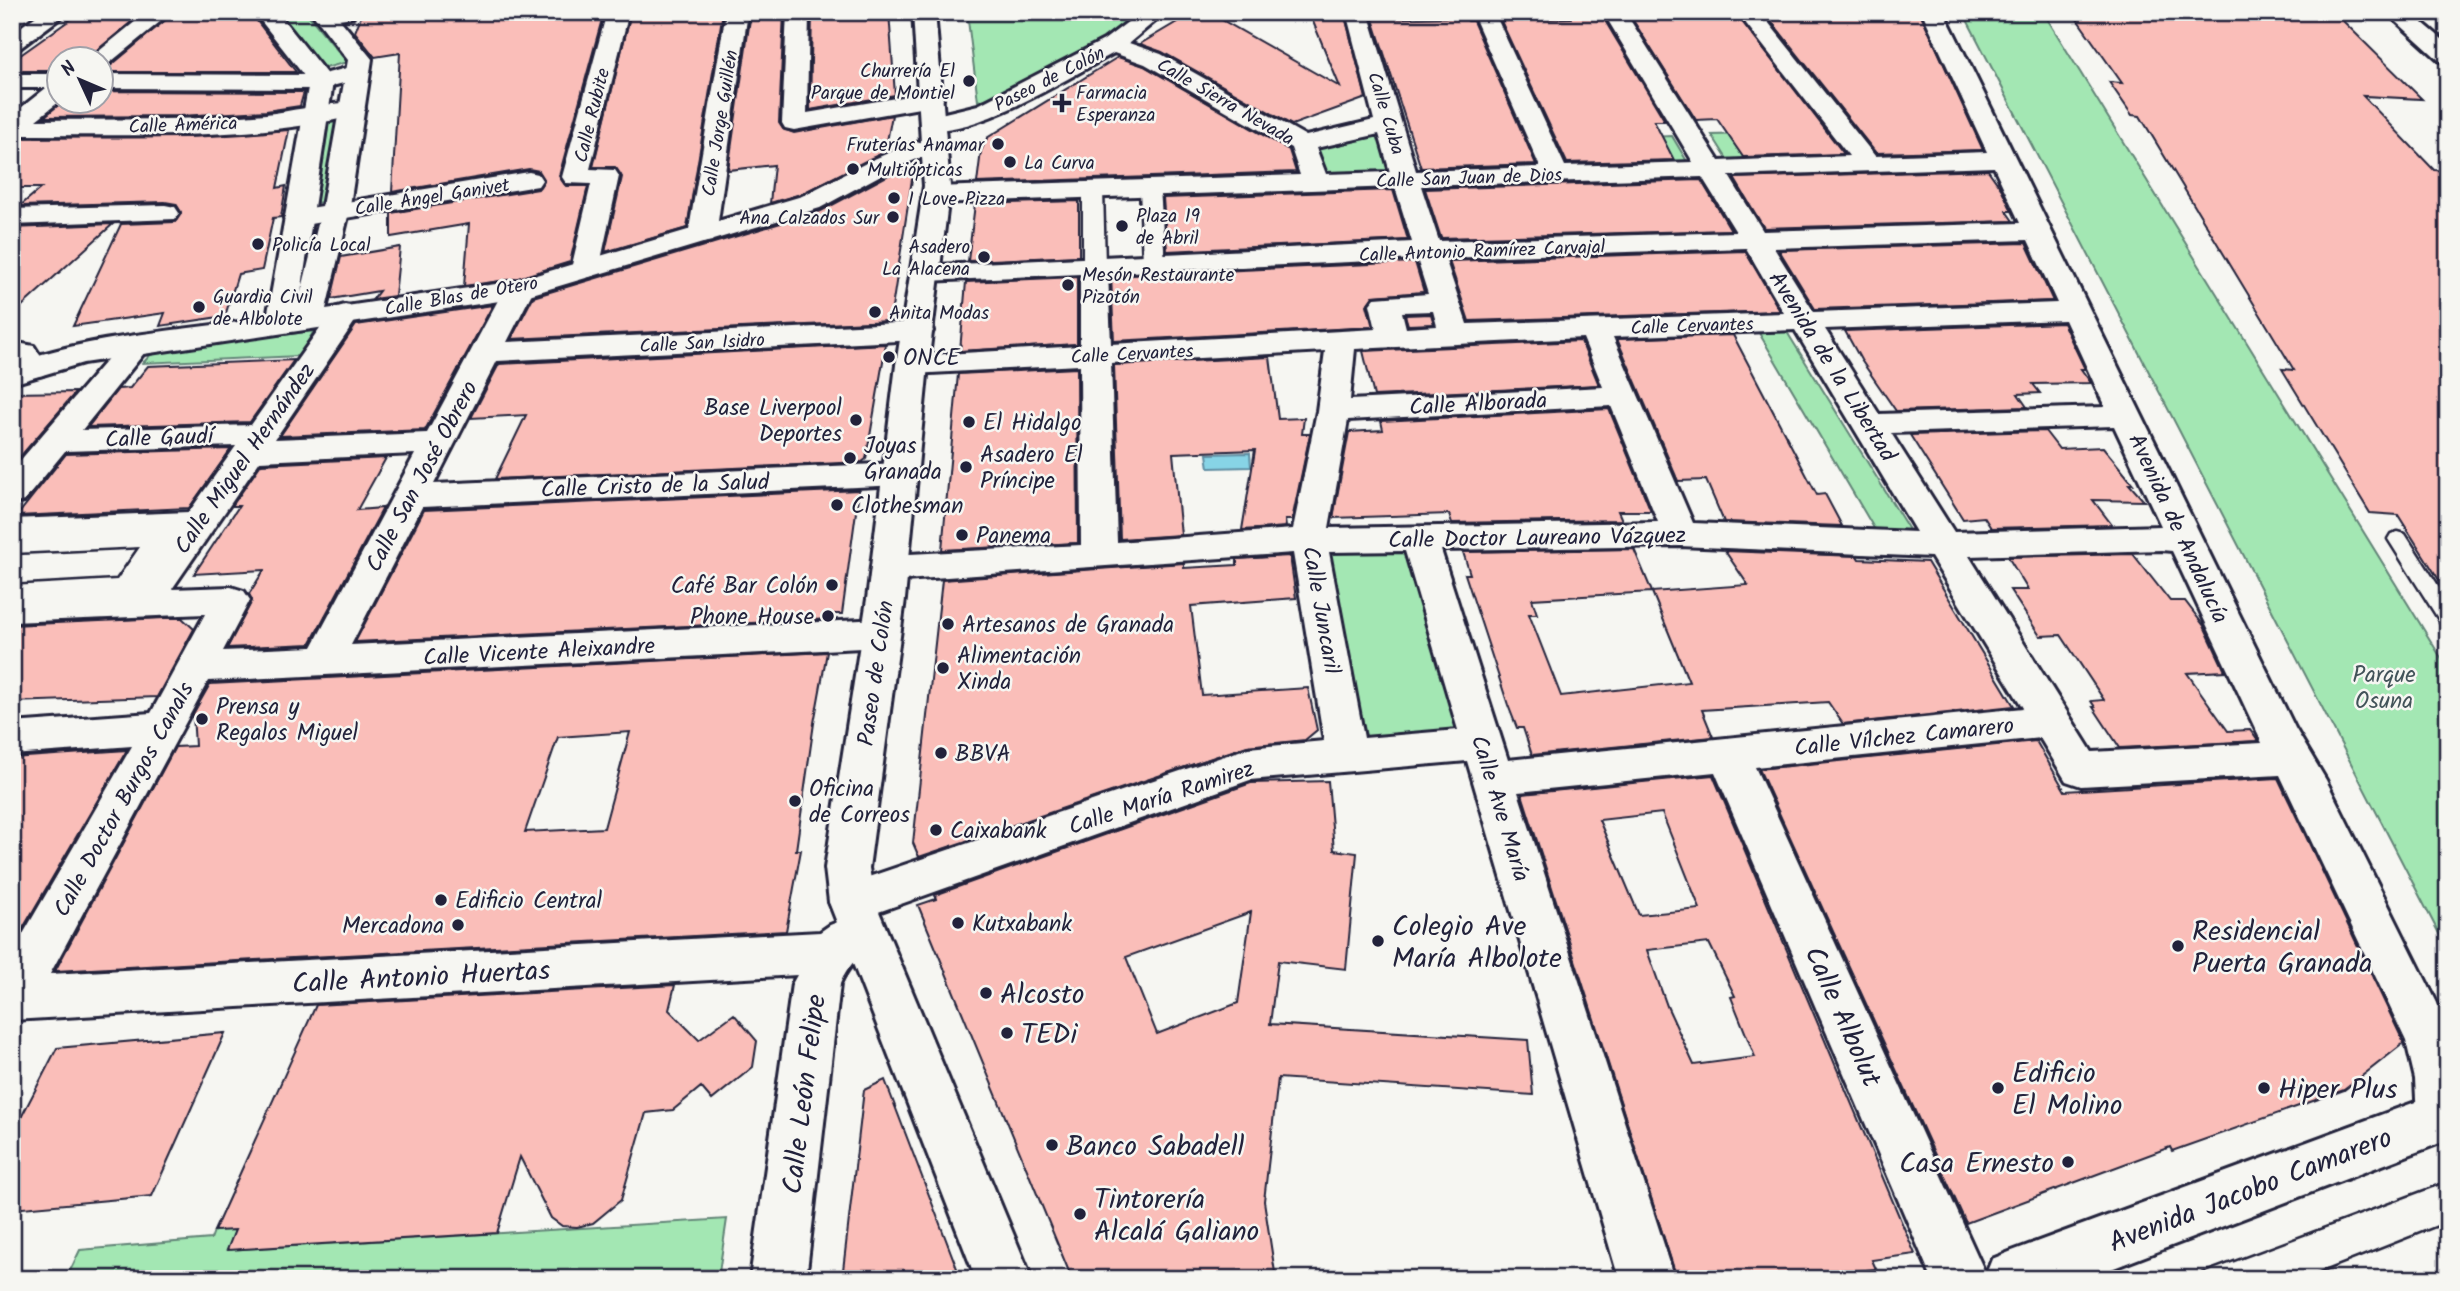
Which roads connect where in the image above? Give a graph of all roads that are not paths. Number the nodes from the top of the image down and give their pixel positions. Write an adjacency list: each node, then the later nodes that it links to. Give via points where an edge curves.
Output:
1 (57, 12): 16 (street)
2 (161, 12): 18 (street)
3 (265, 12): 24 (street)
4 (618, 12): 52 (street, Calle Rubite, via 575,177 606,176)
5 (737, 12): 47 (street, Calle Jorge Guillén)
6 (799, 12): 28 (street, via 794,123)
7 (924, 12): 28 (street, Paseo de Colón)
8 (1155, 12): 17 (street, Paseo de Colón)
9 (1357, 12): 29 (street, Calle Cuba)
10 (1483, 12): 35 (street)
11 (1614, 12): 34 (street, Avenida de la Libertad)
12 (1748, 12): 33 (street)
13 (1933, 12): 32 (street, Avenida de Andalucía)
14 (2397, 12): 19 (street)
15 (330, 13): 20 (street, Calle Ángel Ganivet, via 360,59)
16 (12, 43)
17 (1112, 45): 28 (street, Paseo de Colón, via 987,110); 31 (street, Calle Sierra Nevada, via 1153,59)
18 (116, 47)
19 (2448, 56)
20 (358, 72): 24 (street); 26 (street, Calle Ángel Ganivet)
21 (12, 80): 22 (street)
22 (46, 81)
23 (116, 81): 24 (street)
24 (321, 82): 27 (street)
25 (46, 100): 30 (street)
26 (353, 109): 27 (street, Calle América); 42 (street, Calle Ángel Ganivet)
27 (316, 116): 30 (street, Calle América, via 196,125); 45 (street)
28 (933, 123): 41 (street, Paseo de Colón); 47 (street, Calle Blas de Otero, via 916,150 811,202)
29 (1388, 124): 31 (street); 36 (street, Calle Cuba)
30 (12, 127)
31 (1302, 144): 38 (street, Calle Sierra Nevada)
32 (2003, 159): 33 (street, Calle San Juan de Dios); 46 (street, Avenida de Andalucía)
33 (1868, 164): 34 (street, Calle San Juan de Dios)
34 (1711, 168): 35 (street, Calle San Juan de Dios); 48 (street, Avenida de la Libertad)
35 (1556, 174): 36 (street, Calle San Juan de Dios)
36 (1408, 179): 38 (street, Calle San Juan de Dios); 49 (street, Calle Cuba)
37 (528, 180): 42 (street, Calle Ángel Ganivet)
38 (1316, 182): 39 (street, Calle San Juan de Dios)
39 (1150, 188): 40 (street, Calle San Juan de Dios); 50 (street)
40 (1093, 190): 41 (street, Calle San Juan de Dios); 51 (street)
41 (935, 195): 53 (street, Paseo de Colón)
42 (335, 212): 45 (street, Calle Ángel Ganivet); 59 (street, Calle Ángel Ganivet)
43 (165, 213): 44 (street)
44 (12, 217)
45 (298, 218): 59 (street)
46 (2037, 231): 48 (street, Calle Antonio Ramírez Carvajal); 56 (street, Avenida de Andalucía)
47 (702, 235): 52 (street, Calle Blas de Otero)
48 (1756, 241): 49 (street, Calle Antonio Ramírez Carvajal); 58 (street, Avenida de la Libertad)
49 (1429, 250): 50 (street, Calle Antonio Ramírez Carvajal); 55 (street, Calle Cuba)
50 (1154, 263): 51 (street, Calle Antonio Ramírez Carvajal)
51 (1094, 265): 53 (street, Calle Antonio Ramírez Carvajal); 67 (street)
52 (585, 269): 54 (street, Calle Blas de Otero)
53 (927, 272): 61 (street, Paseo de Colón)
54 (519, 289): 57 (street, Calle Blas de Otero); 66 (street, Calle San José Obrero)
55 (1445, 302): 62 (street, Calle Cuba); 63 (street, via 1385,304)
56 (2076, 311): 58 (street, Calle Cervantes); 72 (street, Avenida de Andalucía)
57 (345, 314): 59 (street, Calle Blas de Otero); 75 (street, Calle Miguel Hernández)
58 (1805, 320): 60 (street, Calle Cervantes); 73 (street, Avenida de la Libertad)
59 (295, 321): 65 (street, Calle Blas de Otero)
60 (1594, 328): 62 (street, Calle Cervantes); 70 (street)
61 (918, 331): 66 (street, Calle San Isidro); 69 (street, Paseo de Colón)
62 (1455, 334): 63 (street, Calle Cervantes)
63 (1392, 338): 64 (street, Calle Cervantes)
64 (1341, 341): 67 (street, Calle Cervantes); 71 (street, Calle Juncaril)
65 (134, 347): 68 (street, Calle Blas de Otero); 74 (street)
66 (485, 352): 76 (street, Calle San José Obrero)
67 (1095, 355): 69 (street, Calle Cervantes); 89 (street)
68 (19, 365)
69 (912, 365): 77 (street, Paseo de Colón)
70 (1622, 396): 71 (street, Calle Alborada); 82 (street)
71 (1333, 411): 85 (street, Calle Juncaril)
72 (2126, 416): 73 (street); 86 (street, Avenida de Andalucía)
73 (1869, 424): 88 (street, Avenida de la Libertad)
74 (56, 441): 75 (street, Calle Gaudí); 78 (street)
75 (255, 443): 76 (street, Calle Gaudí); 80 (street, Calle Miguel Hernández)
76 (438, 443): 79 (street, Calle San José Obrero)
77 (900, 474): 79 (street, Calle Cristo de la Salud); 90 (street, Paseo de Colón)
78 (15, 486)
79 (410, 496): 96 (street, Calle San José Obrero)
80 (198, 523): 81 (street); 92 (street, Calle Miguel Hernández)
81 (12, 531)
82 (1680, 534): 83 (street, Calle Doctor Laureano Vázquez); 88 (street, Calle Doctor Laureano Vázquez)
83 (1419, 538): 85 (street, Calle Doctor Laureano Vázquez); 104 (street, Calle Ave María)
84 (2398, 539): 94 (lane)
85 (1309, 540): 89 (street, Calle Doctor Laureano Vázquez); 102 (street, Calle Juncaril, via 1321,665)
86 (2185, 540): 88 (street, Calle Doctor Laureano Vázquez); 103 (street, Avenida de Andalucía)
87 (12, 544): 91 (street, via 162,537 125,590)
88 (1944, 545): 98 (street, Avenida de la Libertad)
89 (1099, 556): 90 (street, Calle Doctor Laureano Vázquez)
90 (890, 568): 95 (street, Paseo de Colón)
91 (12, 596)
92 (144, 602): 93 (street); 97 (street, Calle Doctor Burgos Canals, via 231,600)
93 (12, 609)
94 (2448, 618)
95 (881, 633): 96 (street, Calle Vicente Aleixandre); 105 (street, Paseo de Colón, via 847,868)
96 (323, 662): 97 (street, Calle Vicente Aleixandre)
97 (196, 667): 99 (street, Calle Doctor Burgos Canals)
98 (2053, 721): 101 (street, Calle Vílchez Camarero); 103 (street, via 2081,769)
99 (163, 728): 100 (street); 106 (street, Calle Doctor Burgos Canals)
100 (12, 739)
101 (1728, 754): 104 (street, Calle Vílchez Camarero); 112 (street, Calle Albolut)
102 (1347, 756): 104 (street, Calle María Ramirez); 105 (street, Calle María Ramirez, via 1248,764)
103 (2290, 758): 107 (street, Avenida de Andalucía)
104 (1487, 761): 111 (street, Calle Ave María)
105 (849, 928): 106 (street, Calle Antonio Huertas); 109 (street, Calle León Felipe, via 816,984); 110 (street, Paseo de Colón)
106 (12, 998)
107 (2439, 1045): 108 (street, Avenida de Andalucía)
108 (2445, 1116): 113 (street, Avenida Jacobo Camarero)
109 (778, 1279)
110 (1003, 1279)
111 (1647, 1279)
112 (1960, 1279)
113 (2012, 1279)

